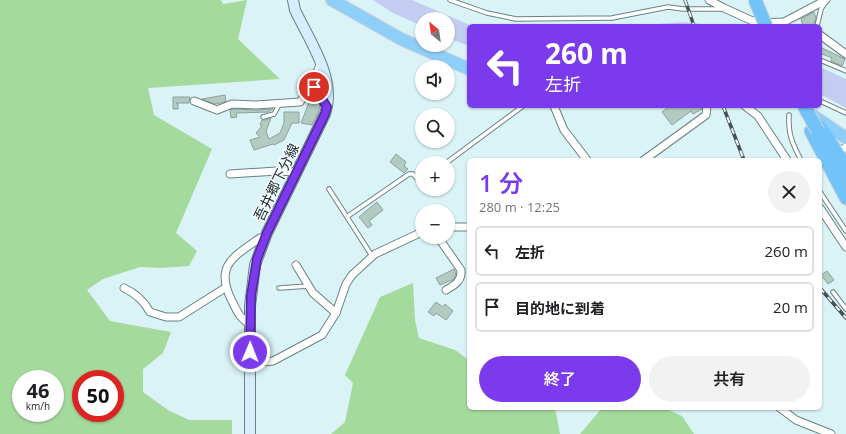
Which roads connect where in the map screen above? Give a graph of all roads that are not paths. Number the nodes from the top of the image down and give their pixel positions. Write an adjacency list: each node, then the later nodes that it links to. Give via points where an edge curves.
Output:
1 (293, 0): 13 (main road, 吾井郷下分線, via 295,10)
2 (332, 0): 14 (highway, via 401,39)
3 (450, 0): 7 (lane, via 487,13 516,19 612,18 668,7)
4 (709, 0): 7 (street)
5 (755, 0): 8 (highway, bridge)
6 (827, 0): 8 (street, via 784,22 758,23); 9 (lane, via 821,9)
7 (724, 8): 8 (street)
8 (760, 24)
9 (817, 24)
10 (822, 36): 11 (street)
11 (846, 54)
12 (822, 61): 15 (lane)
13 (321, 63): 16 (street); 20 (main road, 吾井郷下分線, via 328,83)
14 (467, 68)
15 (846, 71)
16 (315, 89): 19 (street, via 306,93 300,102); 20 (street)
17 (194, 101): 19 (street, via 217,110 232,104)
18 (822, 102): 27 (lane)
19 (280, 103): 29 (lane, via 274,114)
20 (327, 107): 39 (main road, 吾井郷下分線)
21 (520, 108): 33 (lane)
22 (555, 108): 34 (street, via 564,130)
23 (707, 108): 35 (street, via 706,115)
24 (748, 108): 36 (street, via 758,116)
25 (801, 108): 31 (highway)
26 (805, 108): 30 (highway, bridge)
27 (846, 113)
28 (789, 115): 37 (lane, via 790,139)
29 (263, 116)
30 (816, 130): 32 (highway); 42 (highway); 45 (highway)
31 (846, 138)
32 (839, 151): 38 (highway)
33 (455, 156)
34 (585, 158)
35 (647, 158)
36 (787, 158)
37 (800, 158)
38 (846, 168)
39 (296, 172): 40 (street, via 277,170); 52 (main road, 吾井郷下分線)
40 (230, 174)
41 (415, 177): 47 (lane, via 409,174)
42 (846, 178)
43 (329, 189): 47 (lane)
44 (822, 195): 50 (lane)
45 (846, 198)
46 (822, 211): 54 (street)
47 (348, 216): 55 (lane)
48 (455, 227): 49 (street)
49 (467, 227)
50 (846, 232)
51 (415, 235): 55 (street)
52 (264, 239): 59 (street, via 260,238 231,261 224,274); 65 (main road, 吾井郷下分線, via 254,272)
53 (443, 244): 61 (street, via 461,270 462,276 459,282)
54 (846, 247)
55 (372, 256): 64 (street, via 346,284)
56 (296, 265): 57 (street)
57 (308, 286): 60 (lane); 64 (street)
58 (124, 288): 59 (street, via 135,294 150,312 177,318)
59 (225, 288): 65 (street, via 240,317)
60 (279, 288)
61 (446, 290)
62 (833, 292): 63 (lane)
63 (846, 309)
64 (336, 313): 66 (street, via 322,335 314,340 272,361)
65 (250, 324): 66 (main road, 吾井郷下分線)
66 (250, 363): 68 (main road, 吾井郷下分線)
67 (783, 410): 69 (street, via 796,420)
68 (250, 434)
69 (831, 434)

